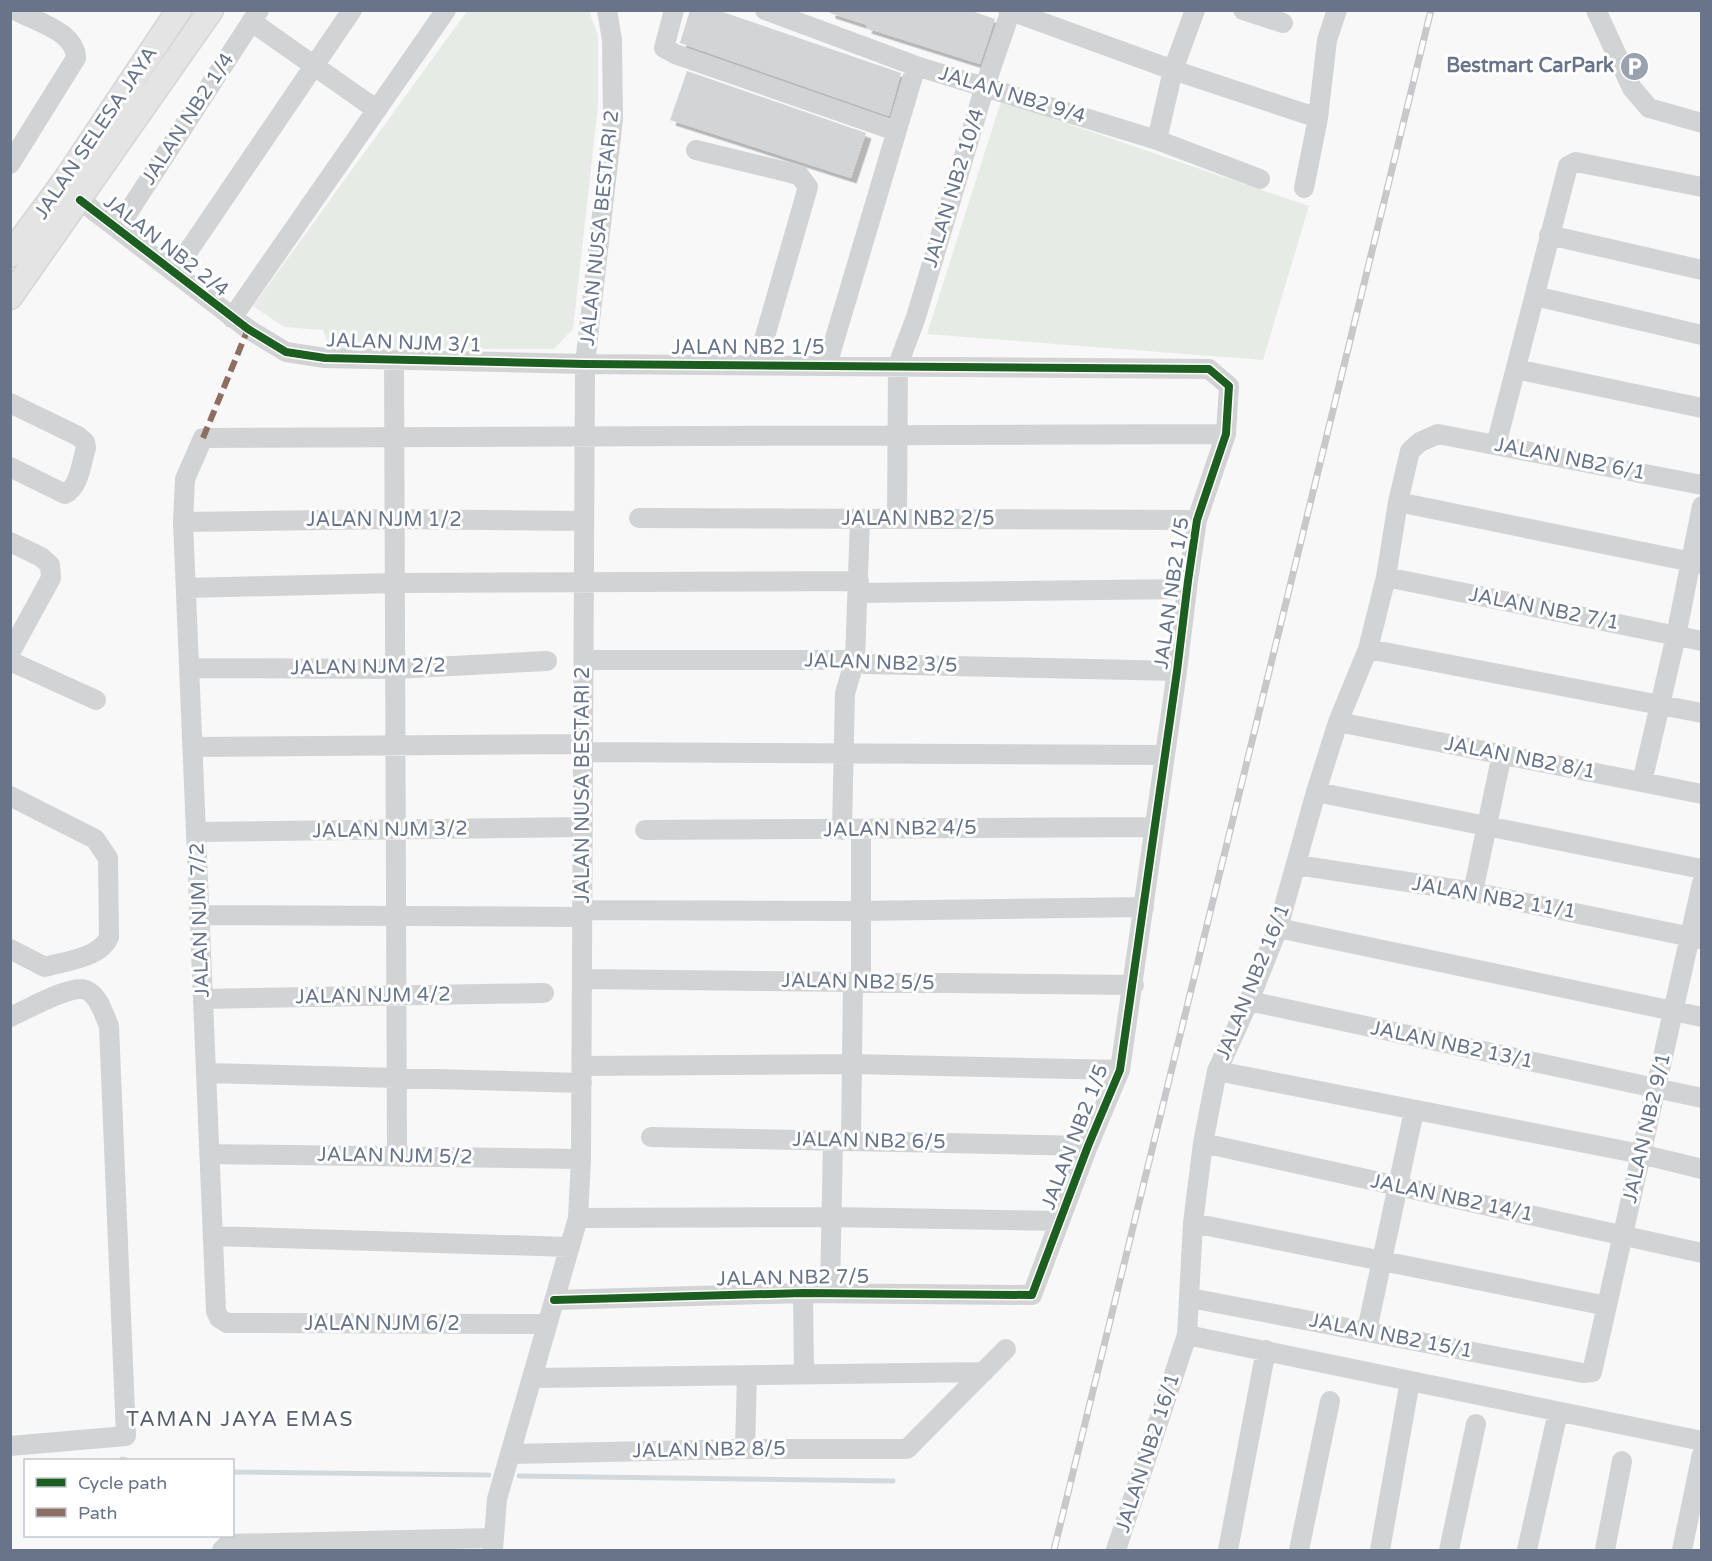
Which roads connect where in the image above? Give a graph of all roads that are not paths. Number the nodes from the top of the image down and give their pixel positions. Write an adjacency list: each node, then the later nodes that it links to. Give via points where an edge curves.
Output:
1 (15, 10): 24 (street, via 69,39 76,49 72,69)
2 (179, 10): 28 (main road, JALAN SELESA JAYA)
3 (211, 10): 32 (main road, JALAN SELESA JAYA)
4 (352, 10): 16 (street)
5 (446, 10): 20 (street, JALAN NB2 2/4)
6 (607, 10): 44 (street, JALAN NUSA BESTARI 2, via 612,40 613,119)
7 (674, 10): 23 (street, via 663,48)
8 (765, 10): 17 (street, JALAN NB2 9/4)
9 (1195, 10): 18 (street)
10 (1242, 10): 15 (street)
11 (1337, 10): 21 (street, via 1327,40)
12 (1596, 10): 22 (street, via 1632,88 1650,108)
13 (1010, 11): 18 (street); 19 (street, JALAN NB2 10/4)
14 (256, 16): 16 (street); 33 (street, JALAN NB2 1/4)
15 (1283, 23)
16 (314, 66): 20 (street); 38 (street)
17 (916, 66): 19 (street, JALAN NB2 9/4); 23 (street)
18 (1173, 70): 21 (street); 25 (street)
19 (985, 86): 25 (street, JALAN NB2 9/4); 47 (street, JALAN NB2 10/4)
20 (376, 110): 41 (street, JALAN NB2 2/4)
21 (1318, 118): 31 (street)
22 (1701, 123)
23 (896, 131): 46 (street)
24 (18, 138): 27 (street)
25 (1157, 140): 29 (street, JALAN NB2 9/4)
26 (696, 150): 45 (street, via 798,175 808,187)
27 (10, 164)
28 (66, 179): 35 (main road); 36 (main road, JALAN SELESA JAYA)
29 (1260, 179)
30 (1701, 187): 34 (street, via 1576,162 1564,174)
31 (1304, 188)
32 (80, 200): 33 (street, JALAN NB2 2/4); 40 (main road, JALAN SELESA JAYA)
33 (118, 228): 38 (street, JALAN NB2 2/4)
34 (1549, 235): 37 (street); 39 (street)
35 (10, 241)
36 (10, 255)
37 (1701, 270)
38 (174, 272): 41 (street, JALAN NB2 2/4)
39 (1534, 296): 42 (street); 48 (street)
40 (10, 297)
41 (232, 318): 43 (street, JALAN NJM 3/1, via 286,352 325,358)
42 (1701, 335)
43 (394, 360): 44 (street, JALAN NJM 3/1); 55 (street)
44 (585, 364): 45 (street, JALAN NB2 1/5); 54 (street, JALAN NUSA BESTARI 2)
45 (757, 364): 46 (street, JALAN NB2 1/5)
46 (827, 364): 47 (street, JALAN NB2 1/5)
47 (898, 365): 51 (street, JALAN NB2 1/5, via 1209,369 1229,386); 53 (street, JALAN NB2 10/4)
48 (1516, 369): 50 (street); 56 (street)
49 (10, 403): 57 (street, via 78,436 86,448 76,482 65,494)
50 (1701, 408)
51 (1226, 434): 53 (street); 65 (street, JALAN NB2 1/5)
52 (1438, 434): 56 (street, JALAN NB2 6/1); 59 (street, JALAN NB2 16/1, via 1410,451)
53 (897, 435): 54 (street); 64 (street, JALAN NB2 10/4)
54 (585, 436): 55 (street); 66 (street, JALAN NUSA BESTARI 2)
55 (394, 438): 62 (street); 67 (street, JALAN NJM 7/2, via 202,438 185,479)
56 (1496, 445): 58 (street, JALAN NB2 6/1)
57 (10, 466)
58 (1701, 485)
59 (1398, 502): 69 (street); 70 (street, JALAN NB2 16/1)
60 (1701, 506): 69 (street)
61 (639, 518): 63 (street, JALAN NB2 2/5)
62 (394, 519): 66 (street, JALAN NJM 1/2); 67 (street, JALAN NJM 1/2); 71 (street)
63 (860, 519): 64 (street, JALAN NB2 2/5); 73 (street)
64 (897, 519): 65 (street, JALAN NB2 2/5)
65 (1197, 520): 75 (street, JALAN NB2 1/5)
66 (584, 521): 72 (street, JALAN NUSA BESTARI 2)
67 (183, 522): 74 (street, JALAN NJM 7/2)
68 (10, 542): 79 (street, via 41,557 50,565 51,578)
69 (1696, 563): 76 (street)
70 (1386, 578): 76 (street, JALAN NB2 7/1); 78 (street, JALAN NB2 16/1)
71 (395, 583): 72 (street); 74 (street); 85 (street)
72 (584, 583): 73 (street); 80 (street, JALAN NUSA BESTARI 2)
73 (859, 587): 75 (street); 81 (street)
74 (186, 588): 84 (street, JALAN NJM 7/2)
75 (1186, 589): 86 (street, JALAN NB2 1/5)
76 (1676, 636): 77 (street, JALAN NB2 7/1); 88 (street)
77 (1701, 641)
78 (1368, 649): 88 (street); 90 (street, JALAN NB2 16/1)
79 (10, 653)
80 (584, 660): 81 (street, JALAN NB2 3/5); 93 (street, JALAN NUSA BESTARI 2)
81 (855, 660): 86 (street, JALAN NB2 3/5, via 866,664); 94 (street, via 845,693)
82 (10, 661): 87 (street)
83 (547, 662): 85 (street, JALAN NJM 2/2)
84 (189, 668): 85 (street, JALAN NJM 2/2); 92 (street, JALAN NJM 7/2)
85 (395, 669): 91 (street)
86 (1178, 670): 96 (street, JALAN NB2 1/5)
87 (96, 700)
88 (1660, 705): 89 (street); 97 (street)
89 (1701, 713)
90 (1338, 722): 95 (street, JALAN NB2 8/1); 98 (street, JALAN NB2 16/1)
91 (395, 745): 92 (street); 93 (street); 106 (street)
92 (193, 747): 107 (street, JALAN NJM 7/2)
93 (583, 748): 94 (street); 102 (street, JALAN NUSA BESTARI 2)
94 (844, 753): 96 (street); 105 (street)
95 (1502, 754): 97 (street, JALAN NB2 8/1); 101 (street)
96 (1165, 755): 103 (street, JALAN NB2 1/5)
97 (1642, 782): 99 (street, JALAN NB2 8/1)
98 (1316, 792): 101 (street); 108 (street, JALAN NB2 16/1)
99 (1701, 794)
100 (10, 796): 119 (street, via 95,839 102,848 108,858 109,937 95,952 45,967)
101 (1486, 825): 109 (street); 111 (street)
102 (583, 827): 106 (street, JALAN NJM 3/2); 114 (street, JALAN NUSA BESTARI 2)
103 (1155, 827): 105 (street, JALAN NB2 4/5); 112 (street, JALAN NB2 1/5)
104 (645, 830): 105 (street, JALAN NB2 4/5)
105 (851, 830): 113 (street)
106 (396, 831): 107 (street, JALAN NJM 3/2); 116 (street)
107 (196, 832): 115 (street, JALAN NJM 7/2)
108 (1297, 865): 111 (street, JALAN NB2 11/1); 117 (street, JALAN NB2 16/1)
109 (1701, 869)
110 (1701, 884): 118 (street, JALAN NB2 9/1)
111 (1473, 892): 118 (street, JALAN NB2 11/1)
112 (1144, 907): 113 (street); 122 (street, JALAN NB2 1/5)
113 (860, 911): 114 (street); 121 (street)
114 (582, 913): 116 (street); 120 (street, JALAN NUSA BESTARI 2)
115 (200, 915): 116 (street); 125 (street, JALAN NJM 7/2)
116 (396, 916): 124 (street)
117 (1278, 928): 126 (street, JALAN NB2 16/1); 127 (street)
118 (1696, 938): 127 (street, JALAN NB2 9/1)
119 (10, 949)
120 (582, 979): 121 (street, JALAN NB2 5/5); 134 (street, JALAN NUSA BESTARI 2)
121 (857, 981): 122 (street, JALAN NB2 5/5); 130 (street)
122 (1134, 985): 131 (street, JALAN NB2 1/5)
123 (544, 993): 124 (street, JALAN NJM 4/2)
124 (396, 996): 125 (street, JALAN NJM 4/2); 135 (street)
125 (203, 999): 133 (street, JALAN NJM 7/2)
126 (1249, 1001): 132 (street, JALAN NB2 16/1); 136 (street, JALAN NB2 13/1)
127 (1673, 1011): 129 (street); 136 (street, JALAN NB2 9/1)
128 (10, 1017): 180 (street, via 73,989 87,990 98,1000 109,1026 126,1436)
129 (1701, 1017)
130 (852, 1064): 131 (street); 134 (street); 140 (street)
131 (1120, 1070): 142 (street, JALAN NB2 1/5)
132 (1217, 1071): 138 (street); 141 (street, JALAN NB2 16/1)
133 (206, 1073): 135 (street); 143 (street, JALAN NJM 7/2)
134 (582, 1075): 135 (street); 146 (street, JALAN NUSA BESTARI 2)
135 (396, 1078): 145 (street)
136 (1655, 1088): 137 (street, JALAN NB2 13/1); 144 (street, JALAN NB2 9/1)
137 (1701, 1098)
138 (1414, 1111): 144 (street); 148 (street)
139 (651, 1137): 140 (street, JALAN NB2 6/5)
140 (842, 1141): 142 (street, JALAN NB2 6/5); 149 (street)
141 (1203, 1143): 148 (street, JALAN NB2 14/1); 152 (street, JALAN NB2 16/1)
142 (1088, 1146): 151 (street, JALAN NB2 1/5)
143 (209, 1154): 145 (street, JALAN NJM 5/2); 153 (street, JALAN NJM 7/2)
144 (1641, 1154): 147 (street); 154 (street, JALAN NB2 9/1)
145 (397, 1155): 146 (street, JALAN NJM 5/2)
146 (581, 1159): 150 (street, JALAN NUSA BESTARI 2)
147 (1701, 1169)
148 (1397, 1186): 154 (street, JALAN NB2 14/1); 157 (street)
149 (832, 1217): 150 (street); 151 (street); 159 (street)
150 (578, 1218): 155 (street, JALAN NUSA BESTARI 2)
151 (1060, 1221): 160 (street, JALAN NB2 1/5)
152 (1193, 1223): 157 (street); 161 (street, JALAN NB2 16/1)
153 (213, 1236): 155 (street); 164 (street, JALAN NJM 7/2)
154 (1623, 1236): 156 (street, JALAN NB2 14/1); 163 (street, JALAN NB2 9/1)
155 (569, 1247): 162 (street, JALAN NUSA BESTARI 2)
156 (1701, 1253)
157 (1381, 1261): 163 (street); 166 (street)
158 (802, 1293): 159 (street, JALAN NB2 7/5); 162 (street, JALAN NB2 7/5); 173 (street)
159 (830, 1293): 160 (street, JALAN NB2 7/5)
160 (1032, 1295)
161 (1190, 1298): 166 (street, JALAN NB2 15/1); 167 (street, JALAN NB2 16/1)
162 (554, 1300): 165 (street, JALAN NUSA BESTARI 2)
163 (1607, 1306): 171 (street, JALAN NB2 9/1)
164 (219, 1318): 165 (street, JALAN NJM 6/2, via 227,1323)
165 (546, 1324): 174 (street, JALAN NUSA BESTARI 2)
166 (1367, 1330): 171 (street, JALAN NB2 15/1)
167 (1187, 1335): 169 (street); 187 (street, JALAN NB2 16/1)
168 (1006, 1349): 170 (street)
169 (1266, 1350): 175 (street); 188 (street)
170 (984, 1372): 173 (street); 181 (street, JALAN NB2 8/5, via 907,1449)
171 (1592, 1372)
172 (747, 1375): 173 (street); 174 (street); 181 (street)
173 (804, 1375)
174 (533, 1378): 182 (street, JALAN NUSA BESTARI 2)
175 (1410, 1381): 177 (street); 190 (street)
176 (1330, 1401): 189 (street)
177 (1558, 1412): 179 (street); 192 (street)
178 (1476, 1424): 191 (street)
179 (1701, 1442)
180 (10, 1446)
181 (746, 1449): 182 (street, JALAN NB2 8/5)
182 (511, 1454): 185 (street, JALAN NUSA BESTARI 2, via 497,1499)
183 (1701, 1454): 194 (street)
184 (1622, 1461): 193 (street)
185 (493, 1544): 186 (street, via 228,1544)
186 (222, 1551)
187 (1116, 1551)
188 (1228, 1551)
189 (1299, 1551)
190 (1380, 1551)
191 (1449, 1551)
192 (1527, 1551)
193 (1605, 1551)
194 (1682, 1551)

